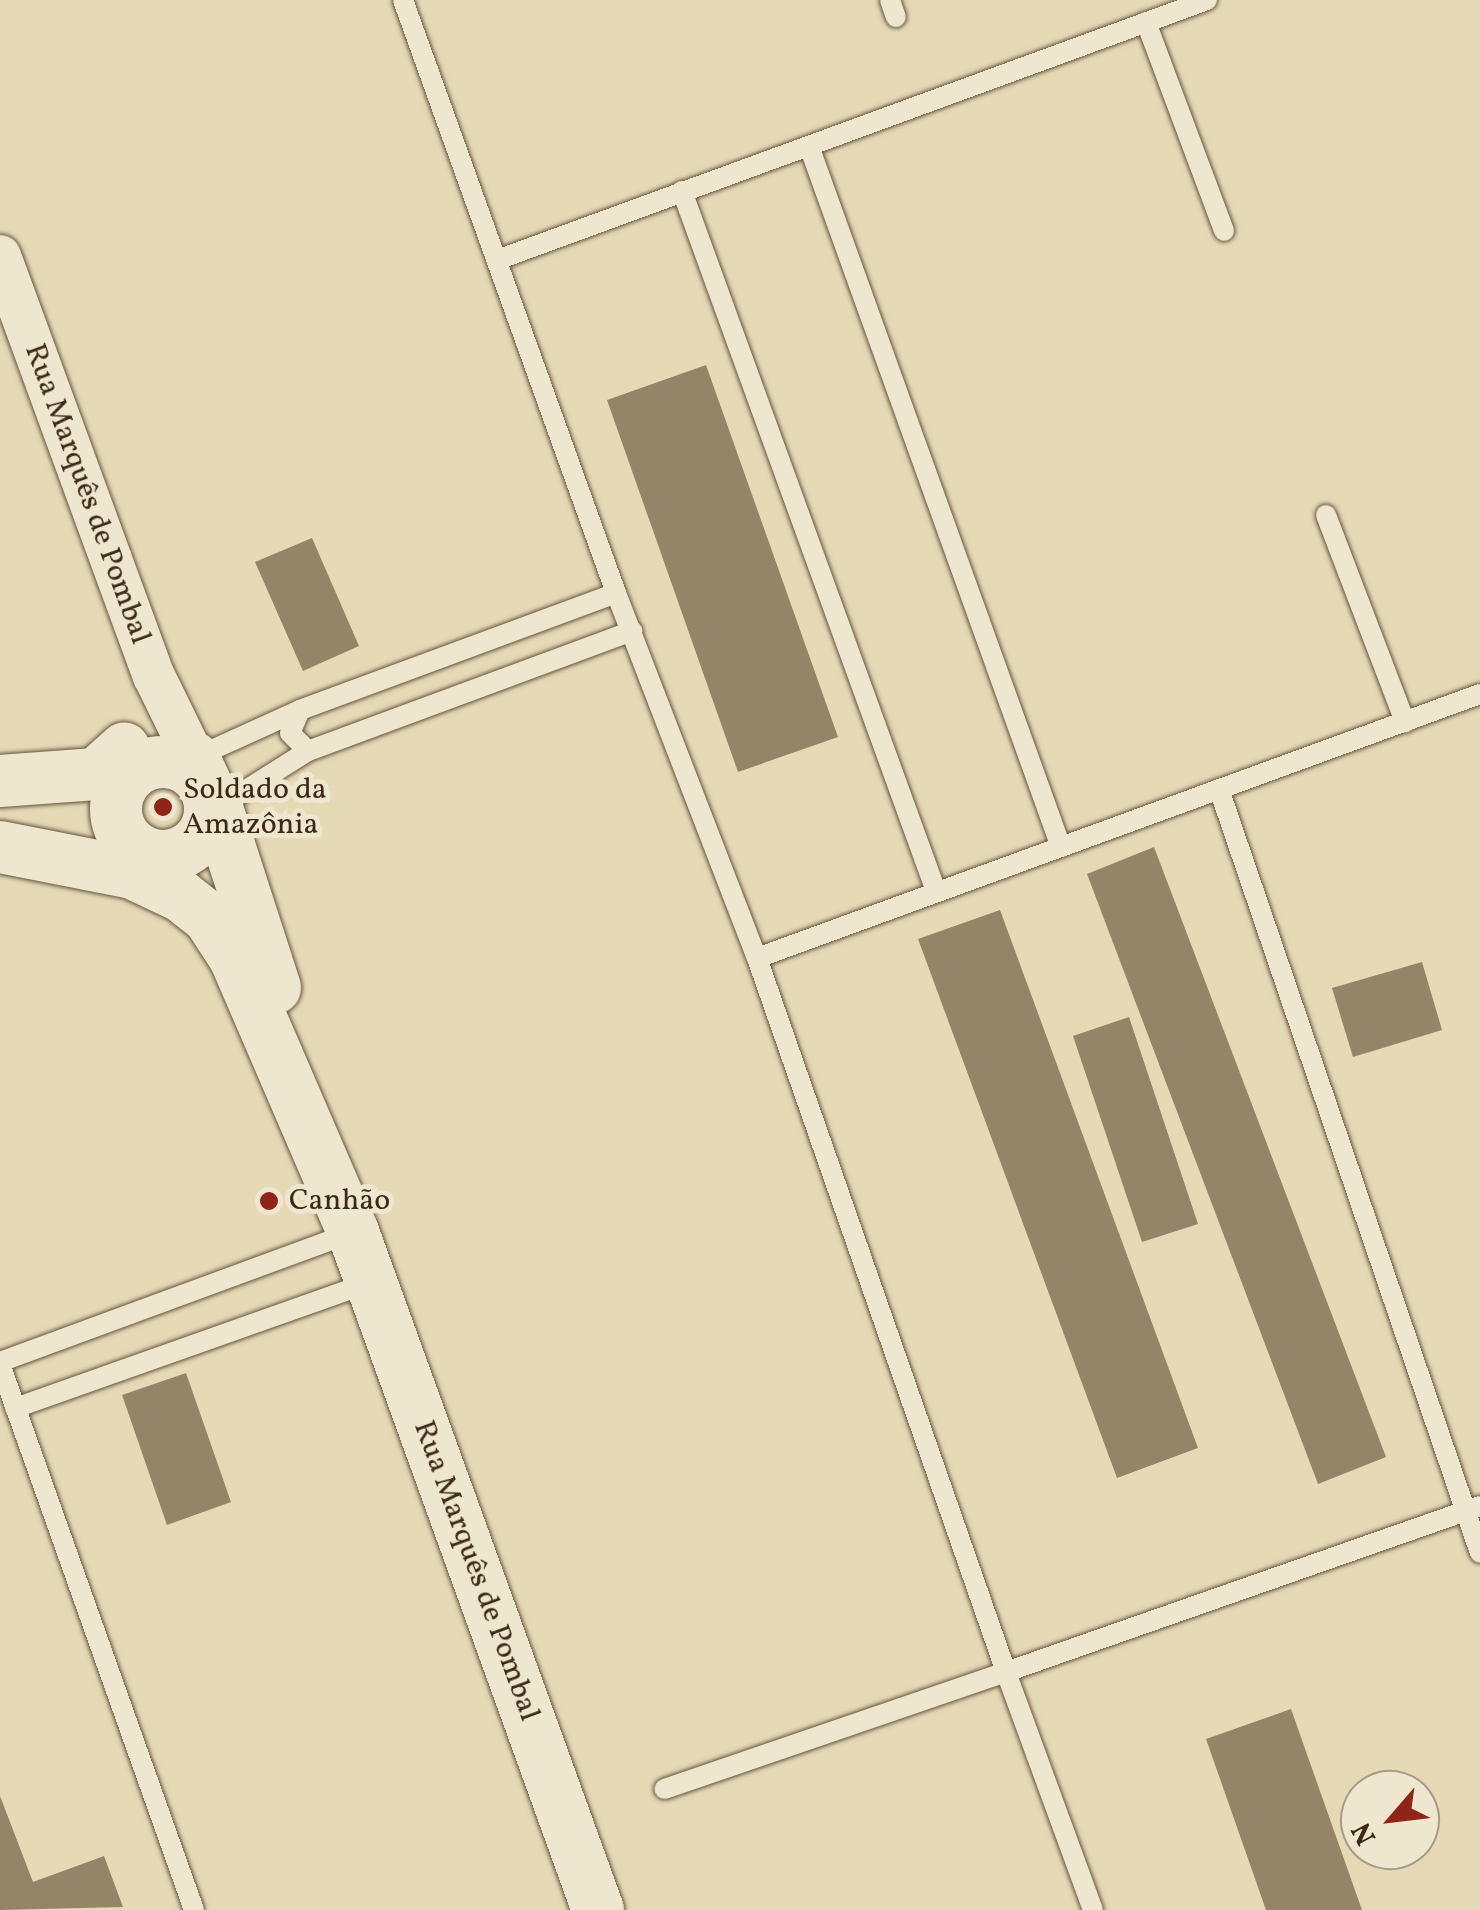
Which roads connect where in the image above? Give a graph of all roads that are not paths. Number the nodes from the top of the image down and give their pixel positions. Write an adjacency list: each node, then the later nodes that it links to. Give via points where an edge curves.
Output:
1 (403, 0): 8 (lane)
2 (1206, 0): 3 (lane)
3 (1146, 22): 4 (lane); 6 (lane)
4 (809, 146): 5 (lane); 21 (lane)
5 (682, 192): 8 (lane); 23 (lane)
6 (1224, 231)
7 (0, 256): 12 (street, Rua Marquês de Pombal)
8 (497, 260): 10 (lane)
9 (1326, 515): 15 (lane)
10 (616, 593): 11 (lane); 14 (lane)
11 (632, 632): 16 (lane); 24 (lane)
12 (154, 676): 18 (street, Rua Marquês de Pombal); 18 (street, Rua Marquês de Pombal)
13 (1480, 694): 15 (lane)
14 (300, 710): 16 (lane, via 290,733); 18 (lane)
15 (1404, 722): 19 (lane)
16 (308, 751): 18 (lane)
17 (0, 781): 18 (street)
18 (161, 786): 22 (street); 25 (street, Rua Marquês de Pombal)
19 (1219, 789): 21 (lane); 29 (lane)
20 (0, 847): 22 (street)
21 (1061, 848): 23 (lane)
22 (132, 873): 25 (street, Rua Marquês de Pombal, via 208,918 235,958)
23 (936, 891): 24 (lane)
24 (757, 958): 31 (lane)
25 (353, 1232): 26 (street, Rua Marquês de Pombal); 27 (lane)
26 (371, 1282): 28 (lane); 34 (street, Rua Marquês de Pombal)
27 (0, 1363): 28 (lane)
28 (15, 1408): 33 (lane)
29 (1473, 1508): 30 (lane); 31 (lane)
30 (1480, 1552)
31 (1006, 1672): 32 (lane); 35 (lane)
32 (666, 1788)
33 (194, 1910)
34 (598, 1910)
35 (1093, 1910)

